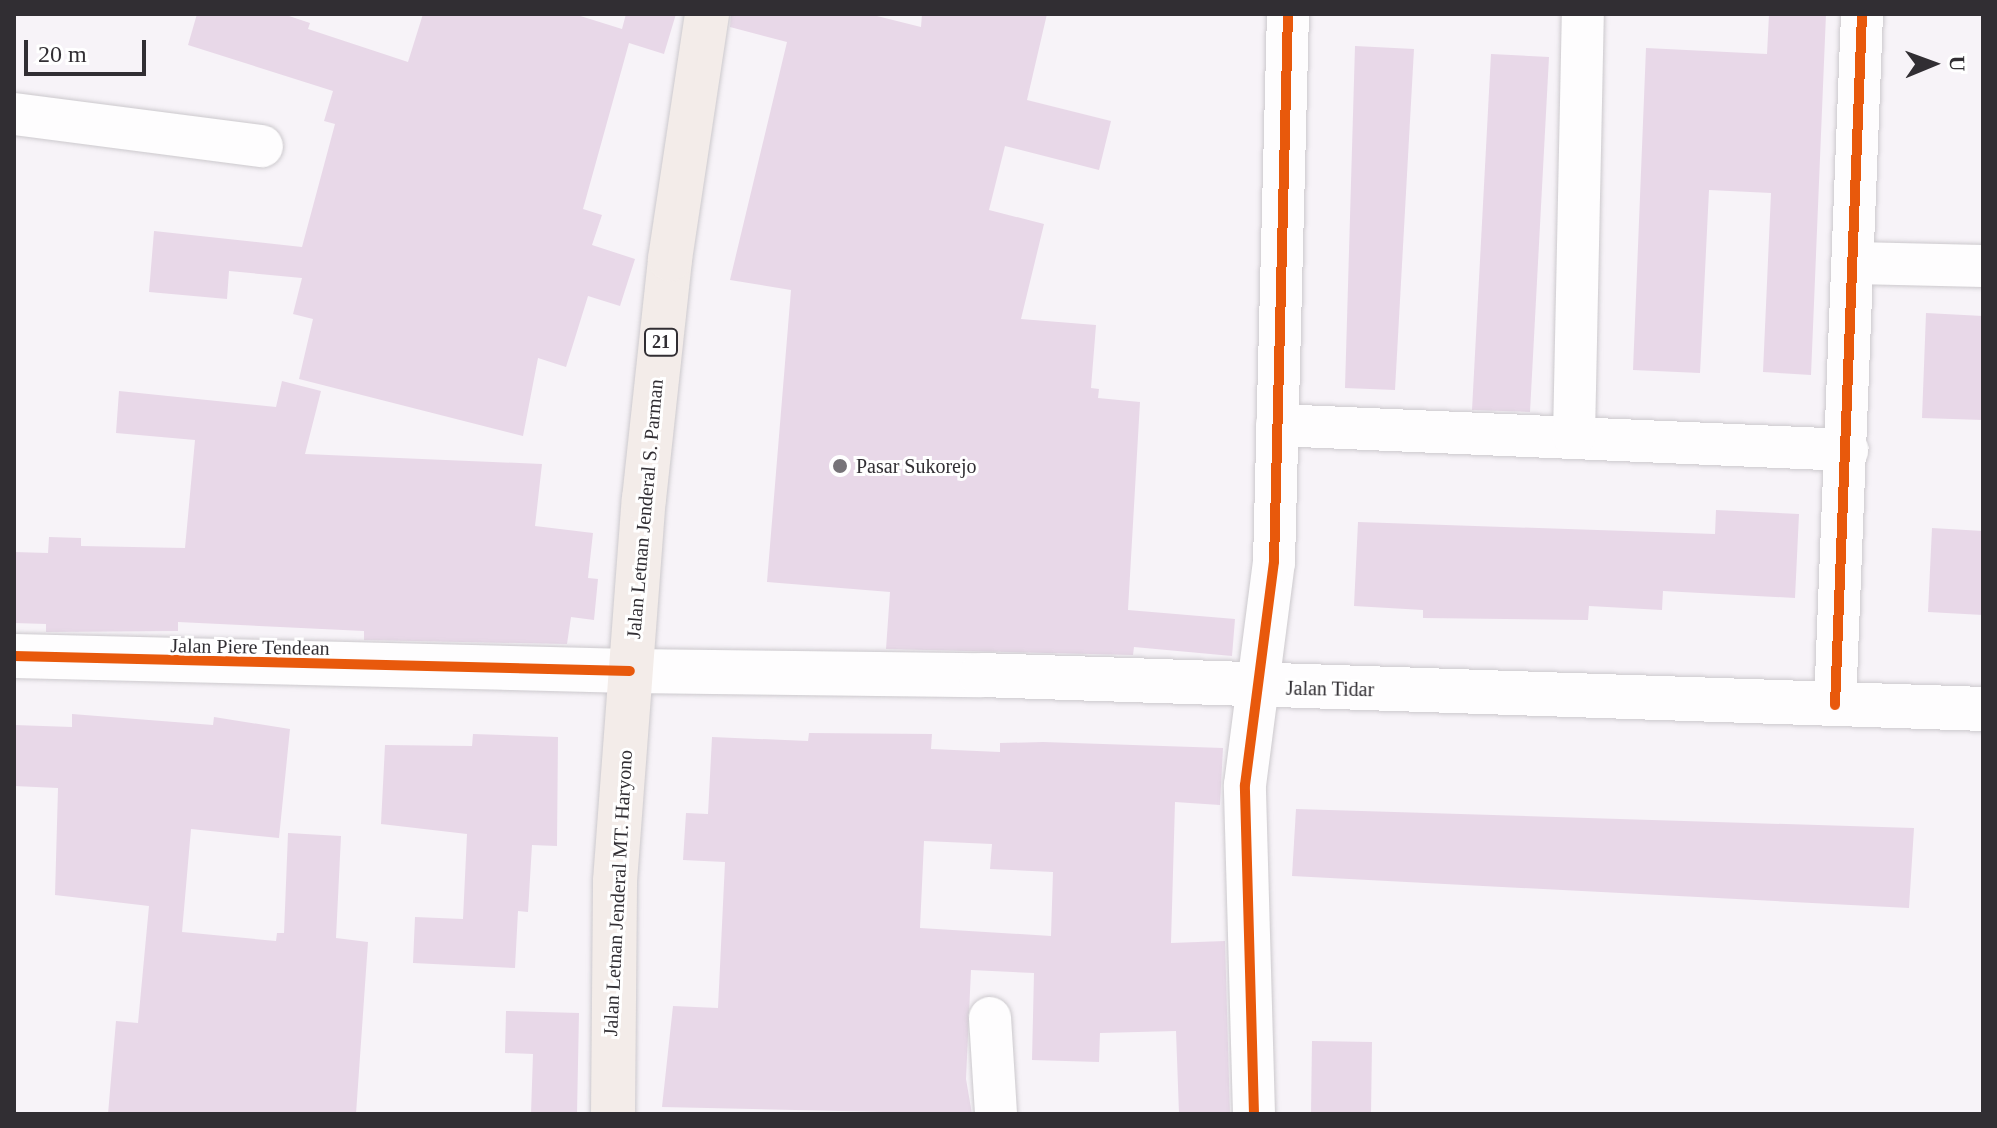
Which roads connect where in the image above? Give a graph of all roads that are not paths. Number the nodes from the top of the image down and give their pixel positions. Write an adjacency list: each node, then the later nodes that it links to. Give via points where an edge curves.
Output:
1 (707, 14): 13 (highway, Jalan Letnan Jenderal S. Parman / 21, via 670,259)
2 (1288, 14): 9 (street)
3 (1583, 14): 10 (street)
4 (1862, 14): 7 (street)
5 (14, 114): 6 (street)
6 (262, 146)
7 (1855, 263): 8 (street); 11 (street)
8 (1983, 266)
9 (1277, 425): 10 (street); 14 (street, via 1274,562)
10 (1574, 436): 11 (street)
11 (1847, 450): 15 (street)
12 (14, 656): 13 (main road, Jalan Piere Tendean)
13 (630, 671): 14 (main road, Jalan Tidar, via 981,675); 18 (highway, Jalan Letnan Jenderal MT. Haryono / 21, via 615,881)
14 (1255, 688): 15 (main road, Jalan Tidar, via 1573,692); 20 (street, via 1245,785)
15 (1835, 705): 16 (main road, Jalan Tidar)
16 (1983, 709)
17 (990, 1018): 19 (street)
18 (613, 1114)
19 (996, 1114)
20 (1254, 1114)

